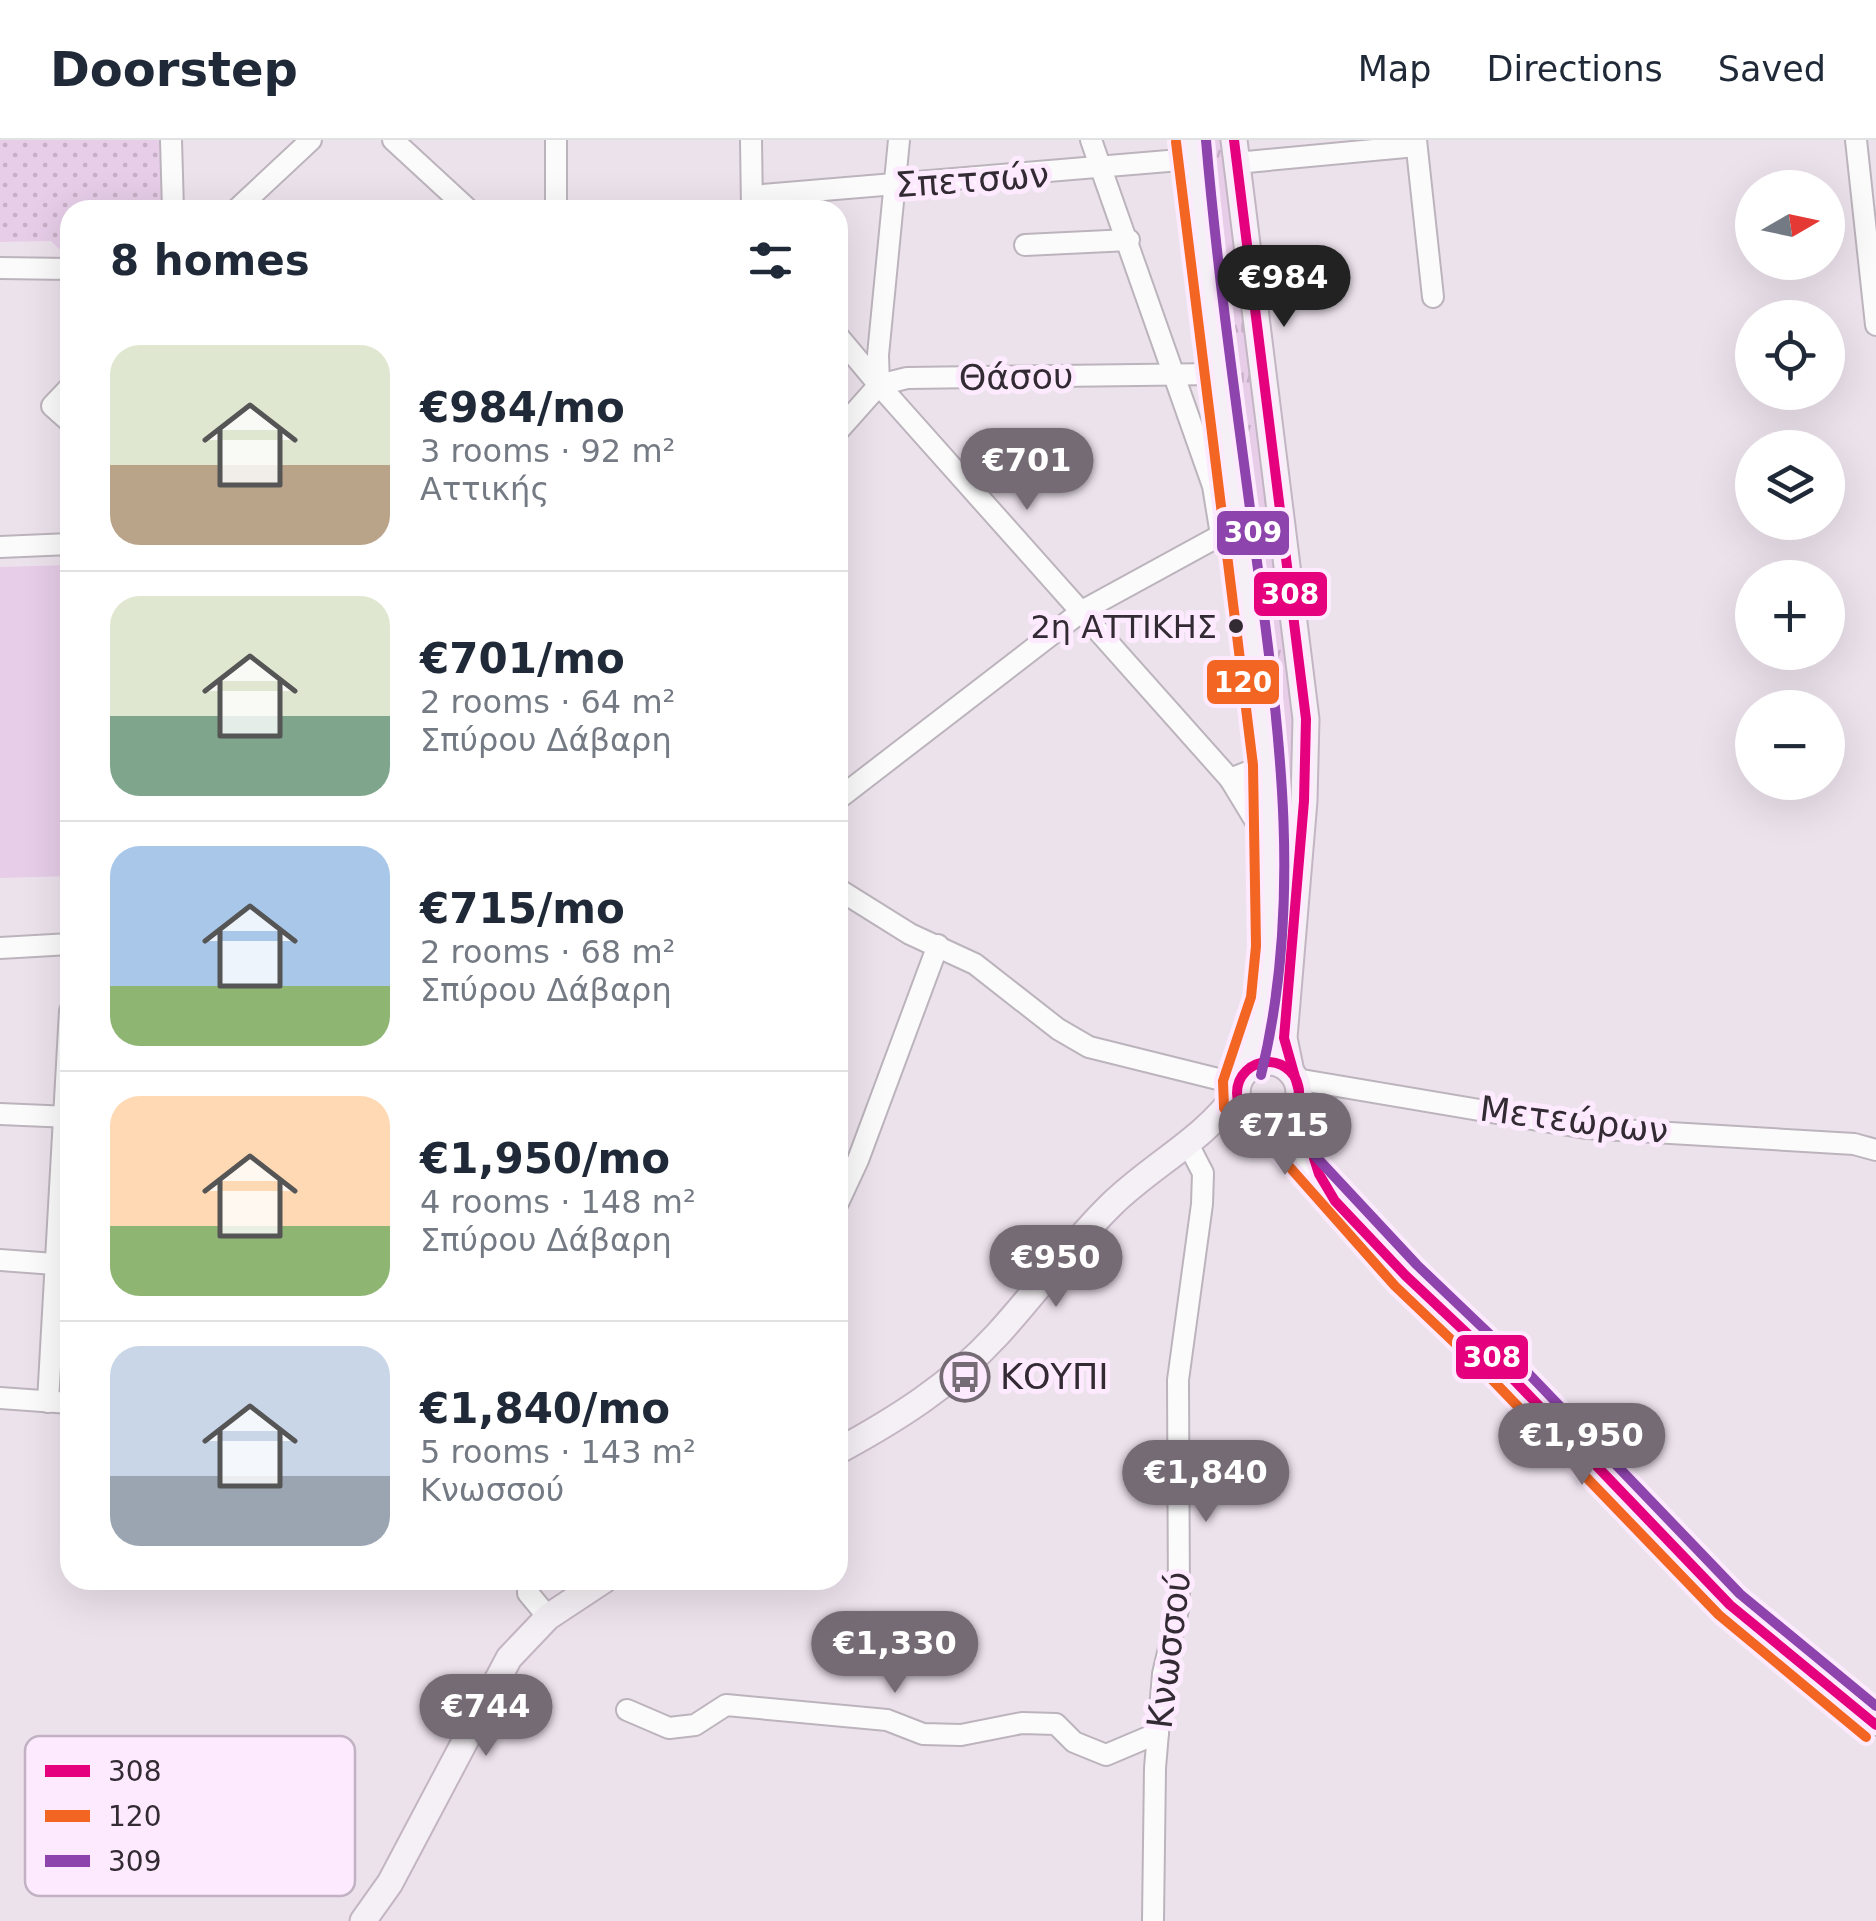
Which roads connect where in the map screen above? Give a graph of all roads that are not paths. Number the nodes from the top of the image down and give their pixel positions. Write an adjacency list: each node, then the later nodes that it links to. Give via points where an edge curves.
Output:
1 (171, 140): 14 (street)
2 (311, 140): 15 (street)
3 (394, 140): 16 (street)
4 (556, 140): 17 (street)
5 (751, 140): 18 (street)
6 (899, 140): 13 (street)
7 (1092, 140): 12 (street)
8 (1856, 140): 25 (street)
9 (1416, 143): 11 (street); 24 (street)
10 (1192, 150): 12 (street, Σπετσών); 28 (main road)
11 (1235, 152): 31 (main road)
12 (1103, 170): 13 (street, Σπετσών); 20 (street)
13 (895, 186): 19 (street, Σπετσών); 29 (street)
14 (174, 200)
15 (247, 200)
16 (458, 200)
17 (556, 200)
18 (752, 200)
19 (777, 200)
20 (1129, 240): 21 (street, Σπετσών); 27 (street)
21 (1025, 245)
22 (0, 268): 23 (street)
23 (60, 268)
24 (1433, 297)
25 (1876, 325)
26 (848, 348): 29 (street)
27 (1175, 374): 28 (street, Θάσου); 29 (street, Θάσου, via 908,378); 32 (street)
28 (1218, 374): 32 (main road)
29 (879, 385): 30 (street); 35 (street)
30 (848, 420)
31 (1280, 524): 32 (street); 45 (main road, via 1306,720 1284,1038)
32 (1230, 533): 35 (street); 36 (main road)
33 (60, 544): 34 (street)
34 (0, 547)
35 (1082, 611): 37 (street); 38 (street)
36 (1268, 764): 37 (street); 39 (main road)
37 (1230, 779): 39 (street)
38 (848, 786)
39 (1272, 846): 44 (main road, via 1266,1000)
40 (848, 895): 42 (street)
41 (60, 945): 43 (street)
42 (938, 946): 44 (street, via 975,964 1089,1048); 51 (street)
43 (0, 948)
44 (1241, 1083): 45 (main road, via 1268,1062); 48 (main road, via 1242,1111); 49 (main road, via 1221,1116)
45 (1295, 1085): 48 (main road, via 1285,1120); 50 (street, Μετεώρων, via 1586,1128); 52 (street, via 1319,1174)
46 (0, 1114): 47 (street)
47 (60, 1117)
48 (1262, 1124): 49 (main road, via 1226,1127); 52 (street, via 1289,1144)
49 (1188, 1144): 59 (main road, via 1113,1203 994,1338 946,1382); 65 (street, Κνωσσού, via 1203,1173 1202,1204 1178,1380 1179,1605)
50 (1876, 1150)
51 (848, 1181)
52 (1335, 1200): 64 (street, via 1730,1605)
53 (0, 1260): 54 (street)
54 (60, 1264)
55 (60, 1292): 57 (street)
56 (0, 1398): 57 (street)
57 (48, 1402): 58 (street)
58 (60, 1403)
59 (848, 1446)
60 (528, 1590): 62 (street)
61 (589, 1590): 62 (main road)
62 (548, 1617): 66 (main road, via 496,1679 415,1838)
63 (626, 1710): 65 (street, via 668,1728 694,1725 726,1705 887,1720 923,1734 1056,1724 1074,1742 1106,1755)
64 (1876, 1725)
65 (1158, 1733): 67 (street, Κνωσσού)
66 (363, 1921)
67 (1152, 1921)

